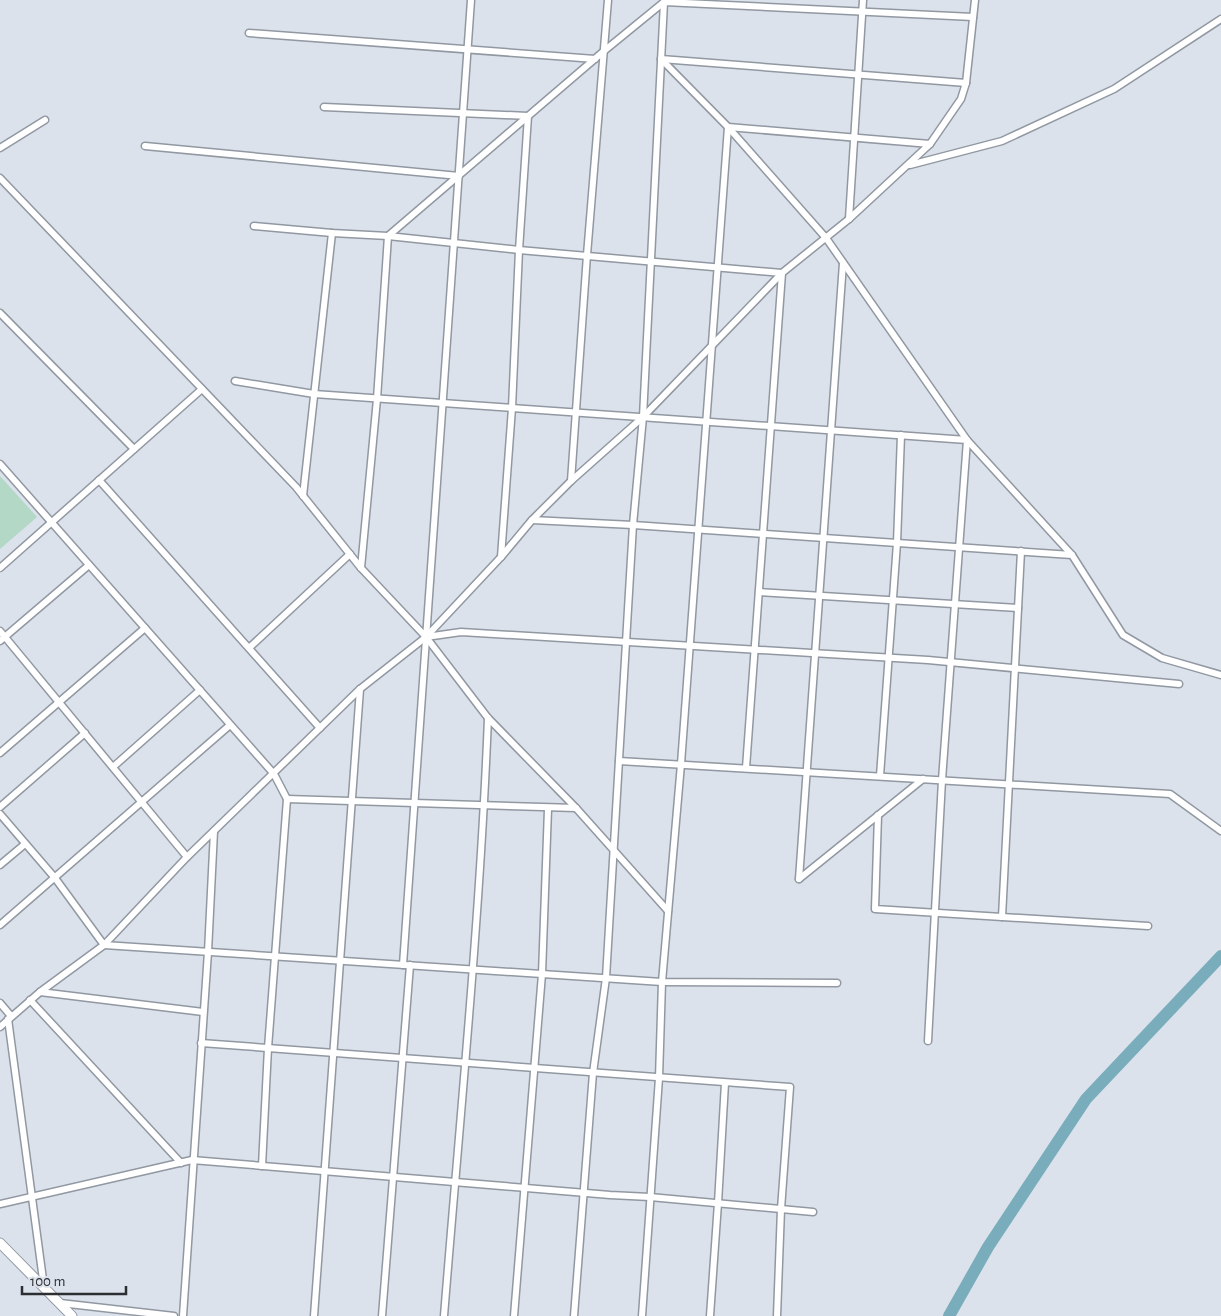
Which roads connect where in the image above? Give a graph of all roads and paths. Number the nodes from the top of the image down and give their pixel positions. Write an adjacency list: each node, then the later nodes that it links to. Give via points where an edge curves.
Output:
1 (471, 0): 11 (street)
2 (608, 0): 12 (street)
3 (863, 0): 7 (street)
4 (975, 0): 8 (street)
5 (664, 2): 6 (street); 12 (street); 14 (street)
6 (703, 2): 7 (street)
7 (862, 12): 8 (street); 15 (street)
8 (973, 17): 16 (street)
9 (1221, 19): 26 (street, via 1114,88 1002,142)
10 (249, 33): 11 (street)
11 (468, 49): 13 (street); 18 (street)
12 (604, 51): 13 (street); 36 (street)
13 (595, 59): 19 (street)
14 (661, 59): 15 (street); 21 (street); 37 (street)
15 (858, 74): 16 (street); 22 (street)
16 (966, 83): 23 (street, via 961,99)
17 (324, 107): 18 (street)
18 (463, 113): 19 (street); 27 (street)
19 (528, 116): 27 (street); 35 (street)
20 (45, 120): 25 (street)
21 (728, 127): 22 (street); 33 (street); 39 (street)
22 (854, 138): 23 (street); 29 (street)
23 (930, 144): 26 (street)
24 (145, 146): 27 (street)
25 (0, 148)
26 (908, 166): 29 (street)
27 (459, 176): 32 (street); 34 (street)
28 (0, 178): 44 (street)
29 (849, 220): 33 (street)
30 (254, 226): 31 (street)
31 (332, 233): 32 (street); 45 (street)
32 (388, 236): 34 (street); 46 (street)
33 (826, 238): 38 (street); 40 (street)
34 (454, 244): 35 (street); 47 (street)
35 (519, 250): 36 (street); 48 (street)
36 (587, 255): 37 (street); 49 (street)
37 (651, 261): 39 (street); 50 (street)
38 (843, 263): 53 (street); 55 (street)
39 (717, 267): 40 (street); 42 (street)
40 (782, 273): 42 (street); 52 (street)
41 (0, 313): 56 (street)
42 (712, 346): 50 (street); 51 (street)
43 (235, 381): 45 (street)
44 (202, 389): 56 (street); 60 (street)
45 (314, 394): 46 (street); 60 (street)
46 (377, 398): 47 (street); 75 (street)
47 (443, 403): 48 (street); 83 (street)
48 (512, 408): 49 (street); 72 (street)
49 (576, 412): 50 (street); 59 (street)
50 (643, 417): 51 (street); 59 (street); 63 (street)
51 (706, 421): 52 (street); 64 (street)
52 (771, 426): 53 (street); 65 (street)
53 (831, 430): 54 (street); 66 (street)
54 (901, 435): 55 (street); 67 (street)
55 (967, 440): 68 (street); 71 (street)
56 (134, 449): 58 (street)
57 (0, 464): 62 (street)
58 (99, 480): 62 (street); 87 (street)
59 (571, 481): 61 (street)
60 (303, 496): 70 (street)
61 (532, 520): 63 (street); 72 (street)
62 (51, 522): 73 (street); 74 (street)
63 (633, 525): 64 (street); 85 (street)
64 (698, 529): 65 (street); 86 (street)
65 (763, 534): 66 (street); 76 (street)
66 (823, 538): 67 (street); 77 (street)
67 (897, 543): 68 (street); 78 (street)
68 (959, 547): 69 (street); 79 (street)
69 (1021, 551): 71 (street); 80 (street)
70 (350, 554): 75 (street); 87 (street)
71 (1072, 555): 93 (street, via 1123,635 1162,658)
72 (501, 557): 83 (street)
73 (89, 565): 81 (street); 84 (street)
74 (0, 568)
75 (361, 568): 83 (street)
76 (759, 592): 77 (street); 88 (street)
77 (819, 596): 78 (street); 89 (street)
78 (893, 600): 79 (street); 90 (street)
79 (955, 604): 80 (street); 91 (street)
80 (1018, 608): 92 (street)
81 (145, 628): 96 (street); 97 (street)
82 (0, 631): 84 (street)
83 (426, 637): 85 (street, via 461,632); 95 (street); 98 (street); 116 (street)
84 (2, 639): 97 (street)
85 (626, 642): 86 (street); 103 (street)
86 (690, 646): 88 (street); 104 (street)
87 (249, 648): 100 (street)
88 (755, 650): 89 (street); 106 (street)
89 (815, 654): 90 (street); 107 (street)
90 (889, 658): 91 (street); 109 (street)
91 (951, 662): 92 (street); 111 (street)
92 (1015, 668): 94 (street); 112 (street)
93 (1221, 675)
94 (1179, 684)
95 (360, 689): 100 (street); 114 (street)
96 (200, 690): 99 (street); 105 (street)
97 (59, 702): 101 (street); 102 (street)
98 (488, 718): 117 (street); 119 (street)
99 (230, 725): 108 (street); 115 (street)
100 (320, 728): 108 (street)
101 (85, 733): 105 (street); 118 (street)
102 (0, 754)
103 (619, 761): 104 (street); 126 (street)
104 (681, 764): 106 (street); 130 (street)
105 (113, 767): 115 (street)
106 (746, 768): 107 (street)
107 (806, 772): 109 (street); 122 (street, via 799,879)
108 (274, 774): 113 (street); 123 (street)
109 (880, 776): 110 (street)
110 (923, 779): 111 (street); 122 (street)
111 (942, 780): 112 (street); 131 (street)
112 (1009, 784): 124 (street, via 1170,794); 132 (street)
113 (288, 799): 114 (street); 137 (street)
114 (352, 801): 116 (street); 138 (street)
115 (142, 802): 127 (street); 129 (street)
116 (414, 804): 117 (street); 139 (street)
117 (484, 806): 120 (street); 140 (street)
118 (0, 807)
119 (576, 808): 120 (street); 126 (street)
120 (548, 809): 141 (street)
121 (0, 814): 125 (street)
122 (878, 815): 131 (street, via 875,909)
123 (214, 831): 127 (street); 136 (street)
124 (1221, 831)
125 (25, 844): 128 (street); 129 (street)
126 (614, 850): 130 (street); 142 (street)
127 (187, 857): 135 (street)
128 (0, 866)
129 (55, 878): 133 (street); 135 (street)
130 (668, 911): 143 (street)
131 (935, 912): 132 (street); 151 (street)
132 (1002, 917): 134 (street)
133 (0, 925)
134 (1148, 926)
135 (104, 945): 136 (street); 145 (street)
136 (208, 952): 137 (street); 148 (street)
137 (275, 956): 138 (street); 153 (street)
138 (340, 961): 139 (street); 154 (street)
139 (407, 965): 140 (street); 155 (street)
140 (473, 969): 141 (street); 156 (street)
141 (542, 974): 142 (street); 157 (street)
142 (606, 978): 143 (street); 158 (street)
143 (662, 982): 144 (street); 159 (street)
144 (837, 983)
145 (40, 992): 146 (street); 148 (street)
146 (30, 1000): 149 (street); 162 (street)
147 (0, 1003): 149 (street)
148 (203, 1012): 152 (street)
149 (10, 1018): 150 (street); 169 (street)
150 (0, 1027)
151 (928, 1040)
152 (201, 1043): 153 (street); 161 (street)
153 (268, 1048): 154 (street); 163 (street)
154 (333, 1053): 155 (street); 164 (street)
155 (402, 1058): 156 (street); 165 (street)
156 (465, 1063): 157 (street); 166 (street)
157 (534, 1068): 158 (street); 167 (street)
158 (593, 1073): 159 (street); 168 (street)
159 (659, 1078): 160 (street); 170 (street)
160 (724, 1083): 171 (street); 173 (street, via 790,1087)
161 (192, 1160): 162 (street); 163 (street); 180 (street)
162 (182, 1162): 169 (street)
163 (262, 1166): 164 (street)
164 (324, 1171): 165 (street); 181 (street)
165 (393, 1177): 166 (street); 182 (street)
166 (455, 1182): 167 (street); 183 (street)
167 (524, 1188): 168 (street); 184 (street)
168 (585, 1193): 170 (street); 185 (street)
169 (32, 1197): 172 (street); 176 (street)
170 (650, 1197): 171 (street); 186 (street)
171 (718, 1203): 173 (street); 187 (street)
172 (0, 1204)
173 (781, 1209): 174 (street); 188 (street)
174 (813, 1212)
175 (0, 1243): 176 (street)
176 (44, 1287): 177 (street)
177 (60, 1303): 178 (street); 179 (street)
178 (72, 1316)
179 (174, 1316)
180 (183, 1316)
181 (314, 1316)
182 (382, 1316)
183 (444, 1316)
184 (514, 1316)
185 (574, 1316)
186 (642, 1316)
187 (710, 1316)
188 (777, 1316)

